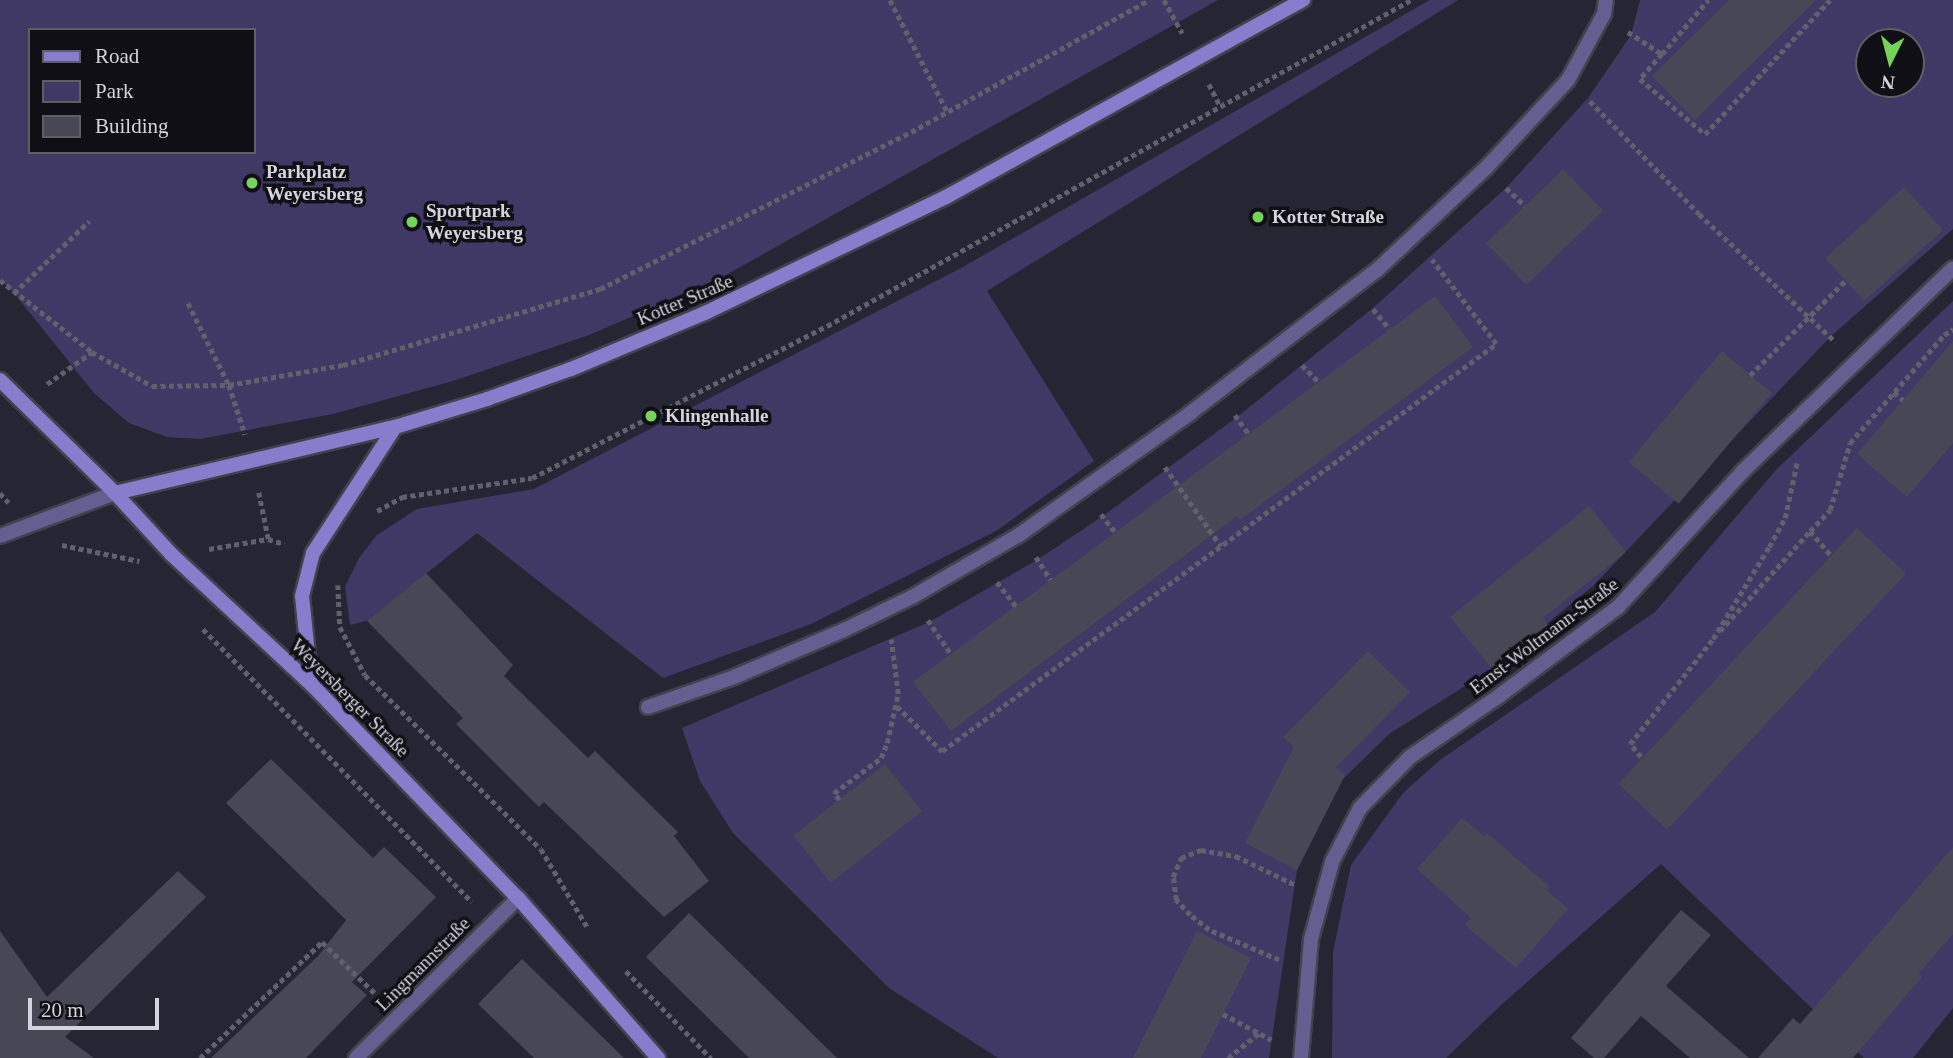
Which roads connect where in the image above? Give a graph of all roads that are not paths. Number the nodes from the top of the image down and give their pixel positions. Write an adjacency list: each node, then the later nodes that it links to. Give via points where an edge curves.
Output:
1 (1303, 0): 5 (street, Kotter Straße, via 946,197 742,296 571,369)
2 (1605, 7): 9 (street, via 1568,80 1485,169 1363,281 1148,443 1019,535 912,597 734,677)
3 (1953, 268): 11 (street, Ernst-Woltmann-Straße, via 1742,471 1618,607 1410,757 1360,808 1332,862 1311,939)
4 (0, 380): 6 (street, Weyersberger Straße)
5 (395, 427): 6 (street, Kotter Straße); 8 (street, via 313,553 302,596)
6 (116, 493): 7 (street); 8 (street, Weyersberger Straße, via 172,555)
7 (0, 536)
8 (311, 684): 10 (street, Weyersberger Straße)
9 (648, 707)
10 (518, 898): 12 (street, Lingmannstraße); 13 (street, Weyersberger Straße)
11 (1301, 1057)
12 (356, 1058)
13 (658, 1058)

